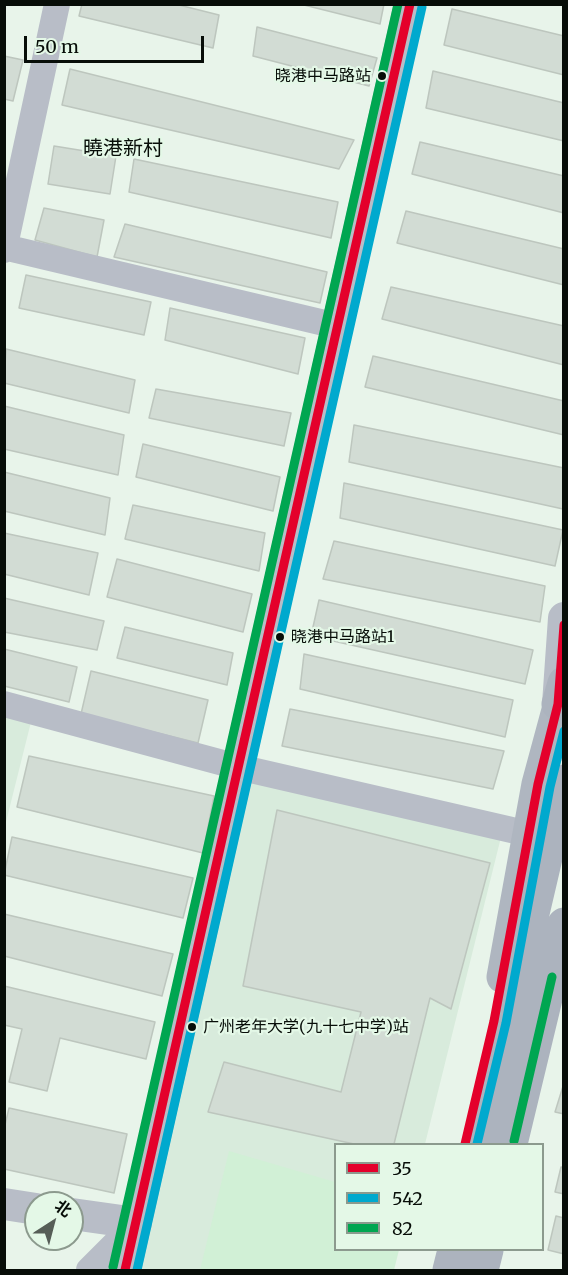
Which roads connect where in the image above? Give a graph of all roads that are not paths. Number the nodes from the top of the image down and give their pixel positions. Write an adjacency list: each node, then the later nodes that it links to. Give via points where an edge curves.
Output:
1 (57, 4): 3 (street)
2 (410, 4): 4 (street)
3 (5, 248): 4 (street)
4 (337, 326): 8 (street)
5 (564, 618): 6 (street)
6 (562, 691): 10 (main road)
7 (4, 704): 8 (street)
8 (238, 767): 10 (street); 20 (street)
9 (564, 782): 14 (highway)
10 (529, 834): 13 (main road, via 496,1010)
11 (564, 924): 15 (highway)
12 (564, 980): 16 (main road)
13 (465, 1143)
14 (478, 1143)
15 (511, 1143)
16 (526, 1143)
17 (4, 1204): 18 (street)
18 (24, 1207)
19 (84, 1216): 20 (street)
20 (136, 1223): 25 (street); 26 (street)
21 (441, 1251): 27 (main road)
22 (454, 1251): 28 (highway)
23 (487, 1251): 29 (highway)
24 (502, 1251): 30 (main road)
25 (89, 1270)
26 (125, 1270)
27 (437, 1270)
28 (449, 1270)
29 (482, 1270)
30 (497, 1270)

